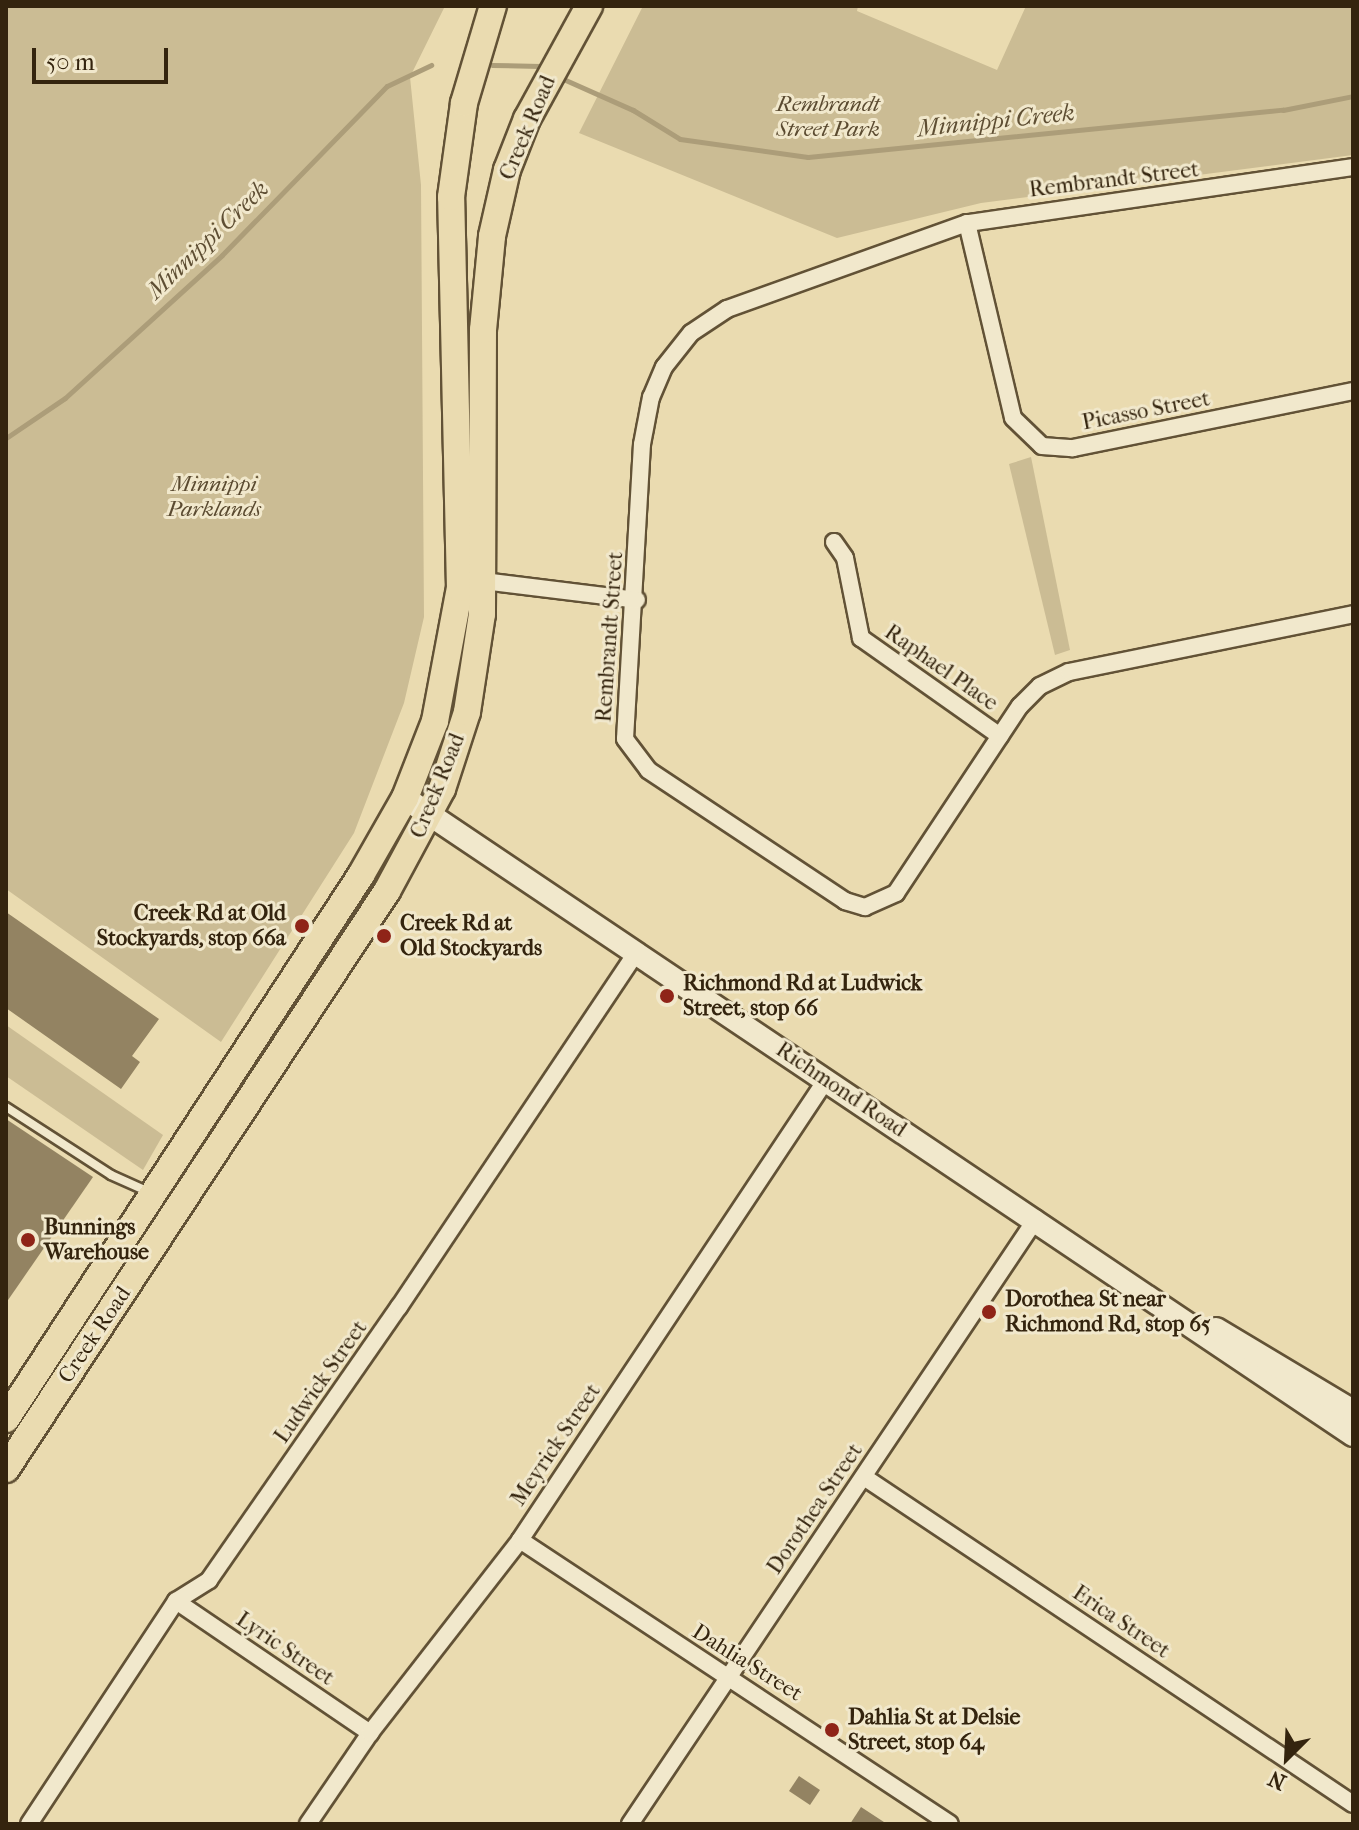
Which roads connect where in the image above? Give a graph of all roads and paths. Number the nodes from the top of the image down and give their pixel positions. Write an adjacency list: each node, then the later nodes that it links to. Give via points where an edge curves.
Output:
1 (493, 6): 5 (main road, Creek Road, via 464,103)
2 (589, 6): 4 (main road, Creek Road, via 527,119)
3 (1353, 167): 6 (street, Rembrandt Street)
4 (495, 217): 5 (main road, via 476,212); 9 (main road, Creek Road, via 483,330)
5 (451, 221): 13 (main road, Creek Road, via 460,588 445,686)
6 (967, 223): 7 (street, Picasso Street, via 1013,418 1042,446 1073,448); 10 (street, Rembrandt Street, via 727,309 691,333 664,367 651,397 642,444)
7 (1353, 391)
8 (834, 542): 12 (street, Raphael Place, via 845,558 861,638)
9 (483, 581): 10 (street); 14 (main road, Creek Road, via 470,697)
10 (637, 600): 12 (street, Rembrandt Street, via 622,715 633,755 845,901 865,907 896,893)
11 (1353, 614): 12 (street, Rembrandt Street, via 1069,672 1040,686)
12 (1000, 736)
13 (405, 798): 14 (main road, Richmond Road); 18 (main road, Creek Road)
14 (431, 814): 15 (main road, Richmond Road); 24 (main road, Creek Road, via 387,891)
15 (636, 953): 16 (main road, Richmond Road); 28 (street, Ludwick Street, via 209,1580)
16 (826, 1080): 19 (main road, Richmond Road); 27 (street, Meyrick Street)
17 (6, 1107): 18 (lane, via 111,1175)
18 (156, 1195): 21 (main road, Creek Road)
19 (1036, 1219): 20 (main road, Richmond Road); 26 (street, Dorothea Street)
20 (1157, 1301): 22 (main road, Richmond Road, via 1202,1321); 23 (main road, Richmond Road)
21 (10, 1407)
22 (1350, 1414)
23 (1353, 1435)
24 (14, 1445): 25 (main road, Creek Road)
25 (6, 1469)
26 (864, 1477): 29 (street, Dorothea Street); 31 (street, Erica Street)
27 (520, 1540): 29 (street, Dahlia Street); 30 (street, Meyrick Street)
28 (176, 1601): 30 (street, Lyric Street); 32 (street, Ludwick Street)
29 (728, 1678): 34 (street, Dorothea Street); 35 (street, Dahlia Street)
30 (370, 1733): 33 (street, Meyrick Street)
31 (1353, 1804)
32 (29, 1824)
33 (308, 1824)
34 (630, 1824)
35 (950, 1824)

